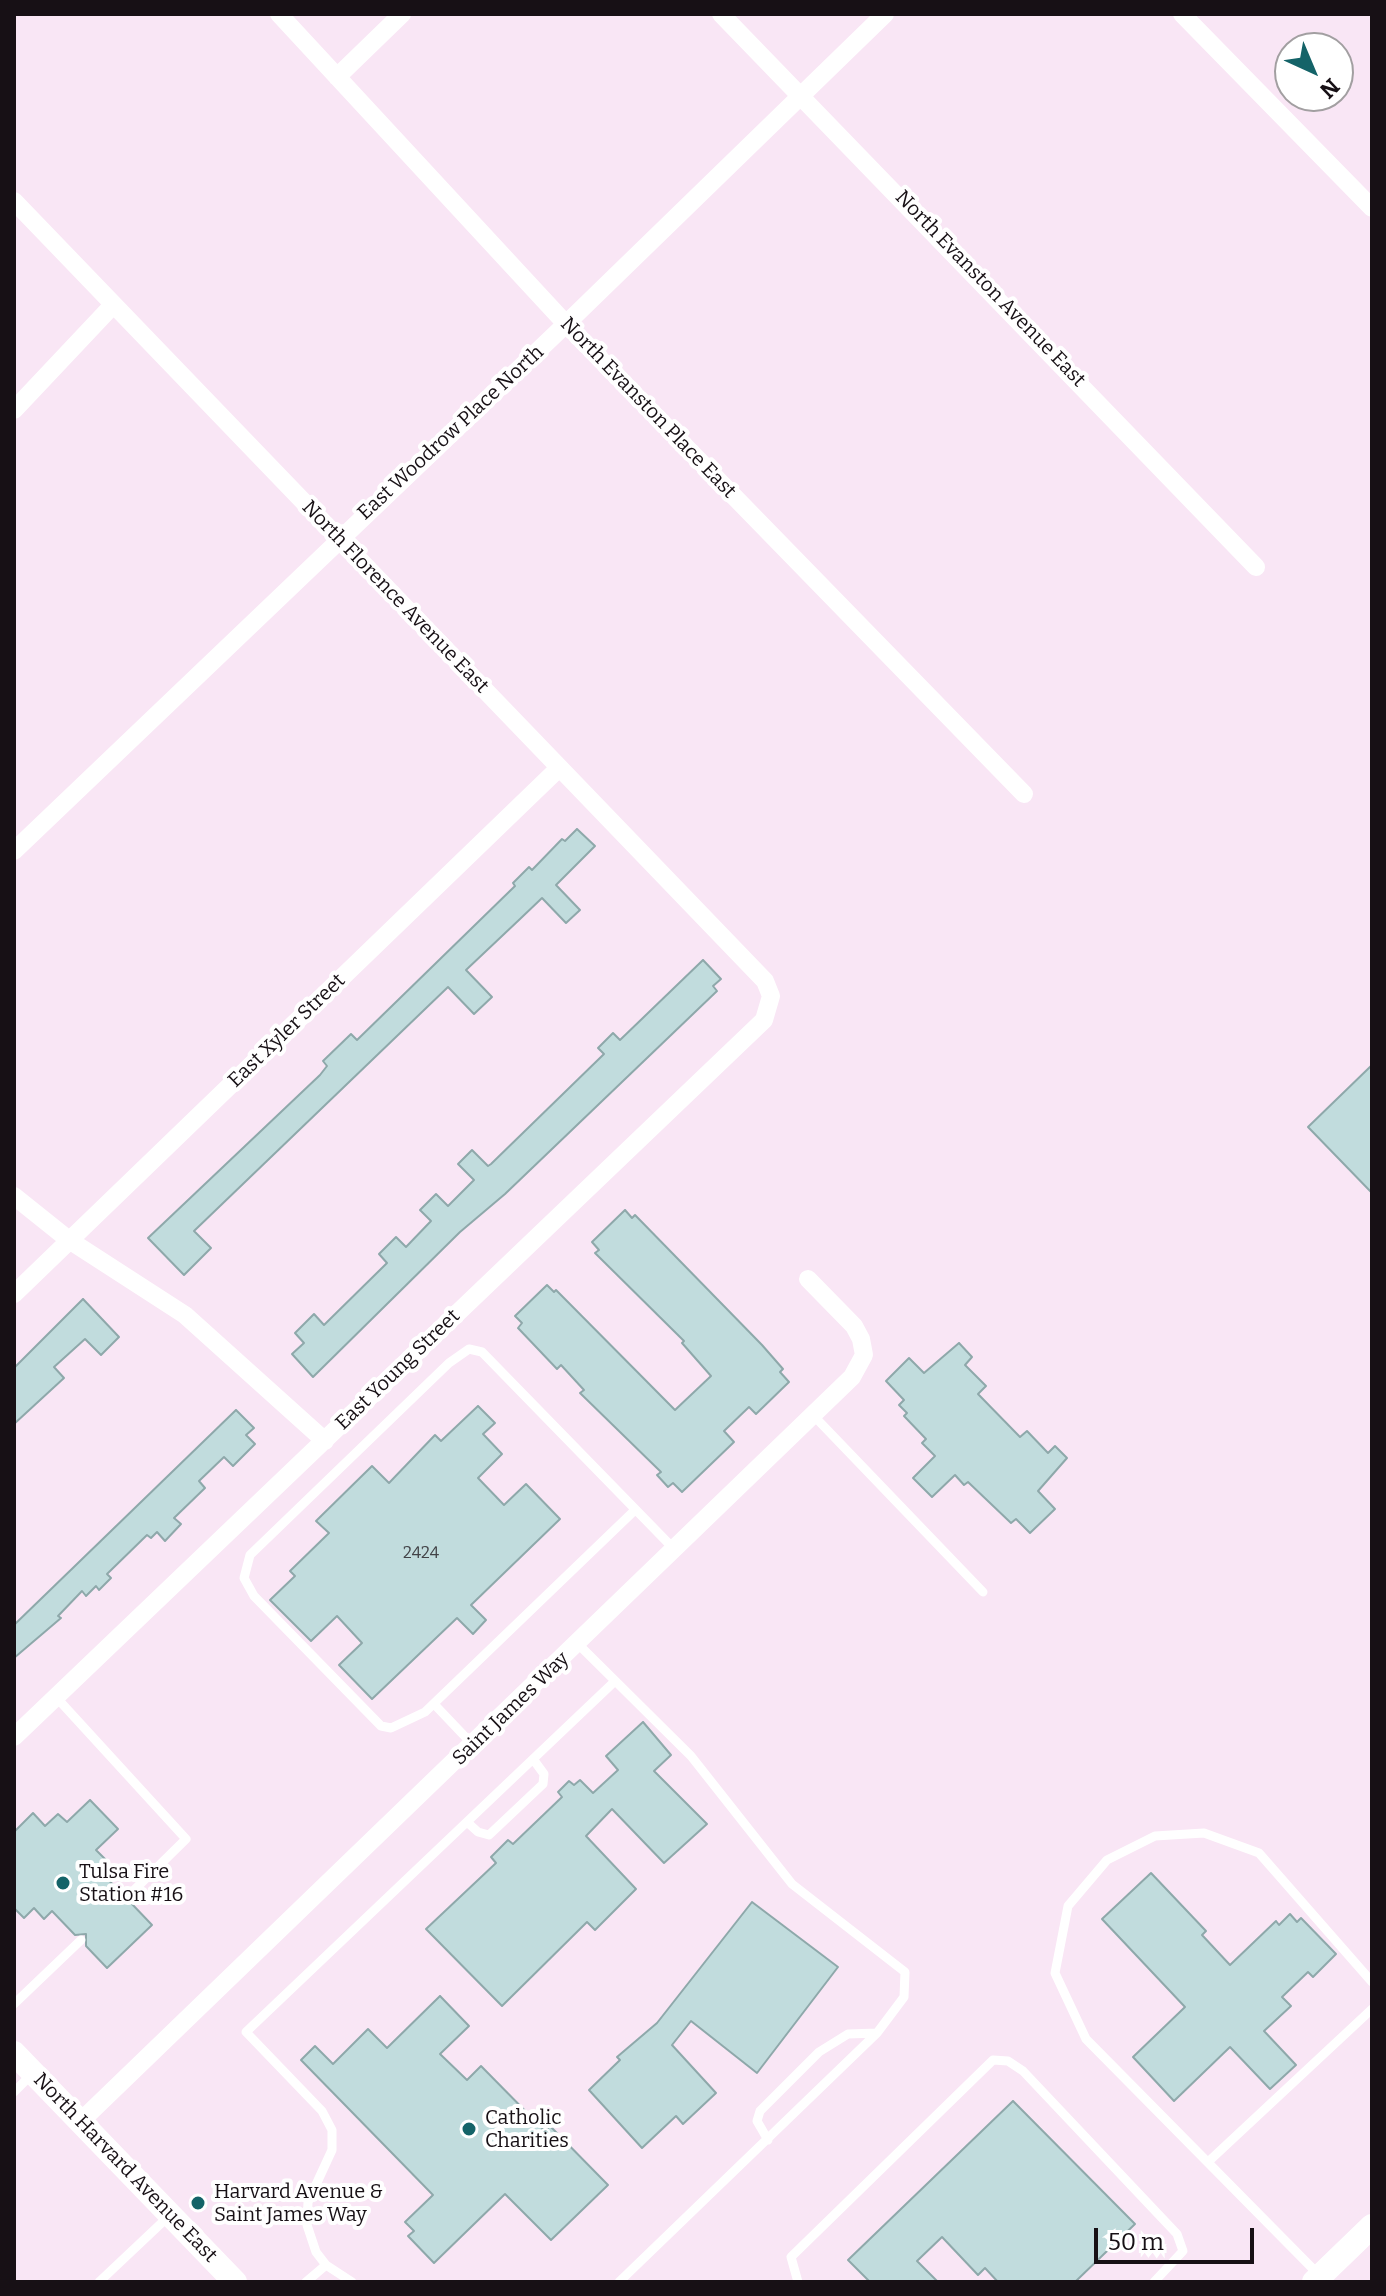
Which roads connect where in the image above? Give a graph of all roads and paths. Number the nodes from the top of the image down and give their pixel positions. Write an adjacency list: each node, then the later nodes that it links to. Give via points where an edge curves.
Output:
1 (279, 14): 6 (street, North Evanston Place East)
2 (402, 14): 6 (street)
3 (721, 14): 7 (street, North Evanston Avenue East)
4 (885, 14): 7 (street, East Woodrow Place North)
5 (1182, 14): 9 (street)
6 (337, 77): 11 (street, North Evanston Place East)
7 (802, 94): 11 (street, East Woodrow Place North); 14 (street, North Evanston Avenue East)
8 (14, 201): 10 (street, North Florence Avenue East)
9 (1372, 208)
10 (113, 305): 12 (street); 13 (street, North Florence Avenue East)
11 (566, 324): 13 (street, East Woodrow Place North); 16 (street, North Evanston Place East)
12 (14, 410)
13 (339, 538): 15 (street, North Florence Avenue East); 17 (street, East Woodrow Place North)
14 (1256, 567)
15 (559, 768): 18 (street, North Florence Avenue East, via 765,981); 20 (street, East Xyler Street)
16 (1024, 794)
17 (14, 851)
18 (771, 996): 24 (street, East Young Street, via 764,1020)
19 (14, 1196): 20 (street)
20 (69, 1240): 22 (street, East Xyler Street); 24 (street, via 185,1315)
21 (808, 1279): 23 (street, Saint James Way, via 854,1326 864,1355 852,1377)
22 (14, 1294)
23 (813, 1415): 26 (street, Saint James Way); 27 (lane)
24 (325, 1441): 30 (street, East Young Street)
25 (635, 1510): 26 (lane); 31 (lane); 31 (lane, via 482,1352 469,1349 250,1555 244,1578 254,1596 381,1726 404,1725)
26 (675, 1550): 28 (street, Saint James Way)
27 (983, 1592)
28 (578, 1644): 29 (lane); 33 (street, Saint James Way)
29 (614, 1682): 34 (lane); 41 (lane, via 691,1756 792,1884 905,1972 904,1997)
30 (56, 1697): 32 (street, East Young Street); 36 (lane, via 186,1839)
31 (434, 1704): 33 (lane)
32 (14, 1737)
33 (473, 1745): 45 (street, Saint James Way)
34 (533, 1759): 35 (lane); 35 (lane, via 544,1774 543,1784 489,1835)
35 (467, 1822): 50 (lane, via 246,2032 322,2111 332,2130 332,2150 308,2202 312,2243)
36 (126, 1898)
37 (81, 1940): 39 (lane)
38 (1372, 1982): 47 (lane, via 1259,1853 1204,1833 1155,1836 1107,1860 1068,1906 1055,1973 1086,2039)
39 (14, 2004)
40 (1372, 2009): 47 (lane)
41 (877, 2033): 46 (lane); 46 (lane, via 848,2034 819,2052 760,2111 757,2121)
42 (14, 2053): 43 (main road, North Harvard Avenue East)
43 (33, 2073): 44 (lane); 45 (main road, North Harvard Avenue East)
44 (14, 2092)
45 (80, 2122): 48 (main road, North Harvard Avenue East)
46 (768, 2140): 56 (lane)
47 (1208, 2162): 51 (lane)
48 (170, 2215): 52 (lane); 53 (main road, North Harvard Avenue East)
49 (1372, 2226): 51 (main road)
50 (326, 2265): 54 (lane); 55 (lane)
51 (1317, 2279)
52 (99, 2282)
53 (235, 2282)
54 (306, 2282)
55 (352, 2282)
56 (619, 2282)
57 (798, 2282): 58 (lane, via 791,2257 993,2060 1008,2061 1023,2071 1177,2234 1183,2251)
58 (1154, 2282)

